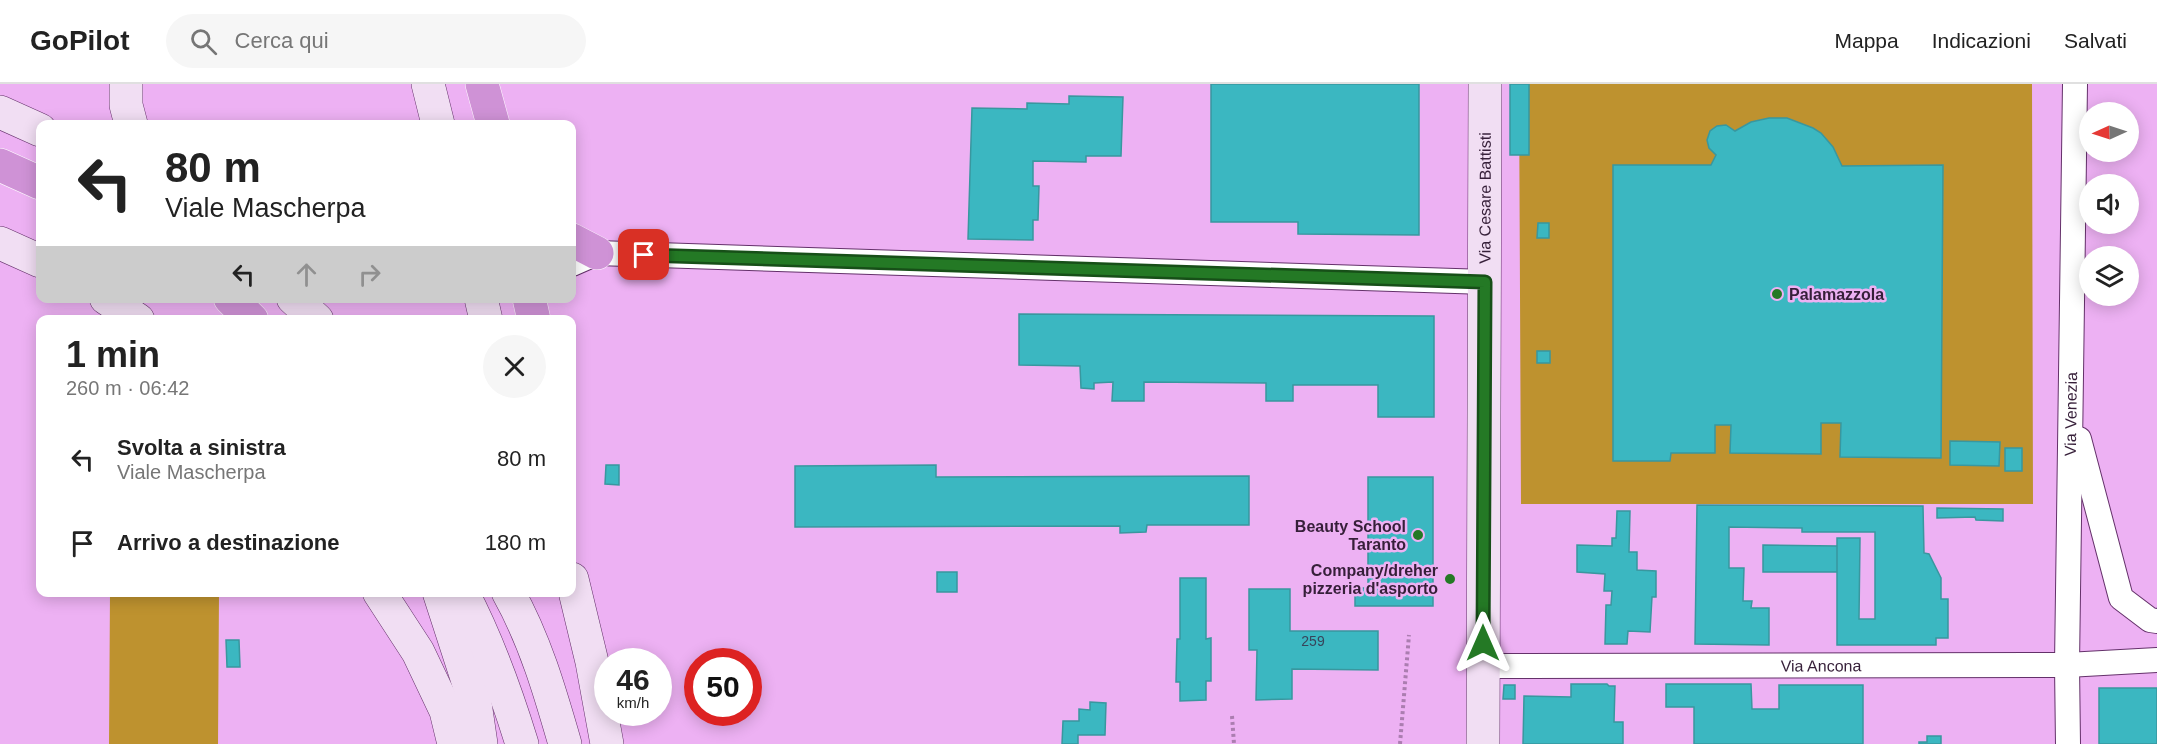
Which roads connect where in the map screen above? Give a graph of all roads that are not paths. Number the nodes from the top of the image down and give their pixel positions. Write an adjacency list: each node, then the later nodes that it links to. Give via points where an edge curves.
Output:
1 (126, 84): 6 (main road)
2 (429, 84): 7 (main road)
3 (1485, 84): 14 (main road, Via Cesare Battisti)
4 (2075, 84): 21 (street, Via Venezia)
5 (0, 112): 8 (main road)
6 (130, 120)
7 (437, 120)
8 (36, 128)
9 (0, 165): 10 (highway)
10 (36, 181)
11 (0, 243): 13 (main road)
12 (580, 252): 14 (street)
13 (36, 259)
14 (1485, 282): 30 (main road, Via Cesare Battisti)
15 (113, 303): 18 (main road)
16 (235, 303): 19 (highway)
17 (298, 303): 20 (main road)
18 (131, 315)
19 (247, 315)
20 (311, 315)
21 (2070, 406): 27 (street, via 2121,598); 29 (street, Via Venezia)
22 (576, 596): 35 (main road)
23 (382, 597): 31 (main road, via 418,652 446,711)
24 (441, 597): 32 (main road, via 475,703)
25 (465, 597): 33 (main road, via 498,673)
26 (511, 597): 34 (main road, via 547,680)
27 (2157, 621)
28 (2157, 660): 29 (street, Via Ancona)
29 (2067, 665): 30 (street, Via Ancona); 37 (street, Via Venezia)
30 (1483, 666): 36 (main road, Via Cesare Battisti)
31 (454, 744)
32 (481, 744)
33 (522, 744)
34 (565, 744)
35 (607, 744)
36 (1484, 744)
37 (2068, 744)

